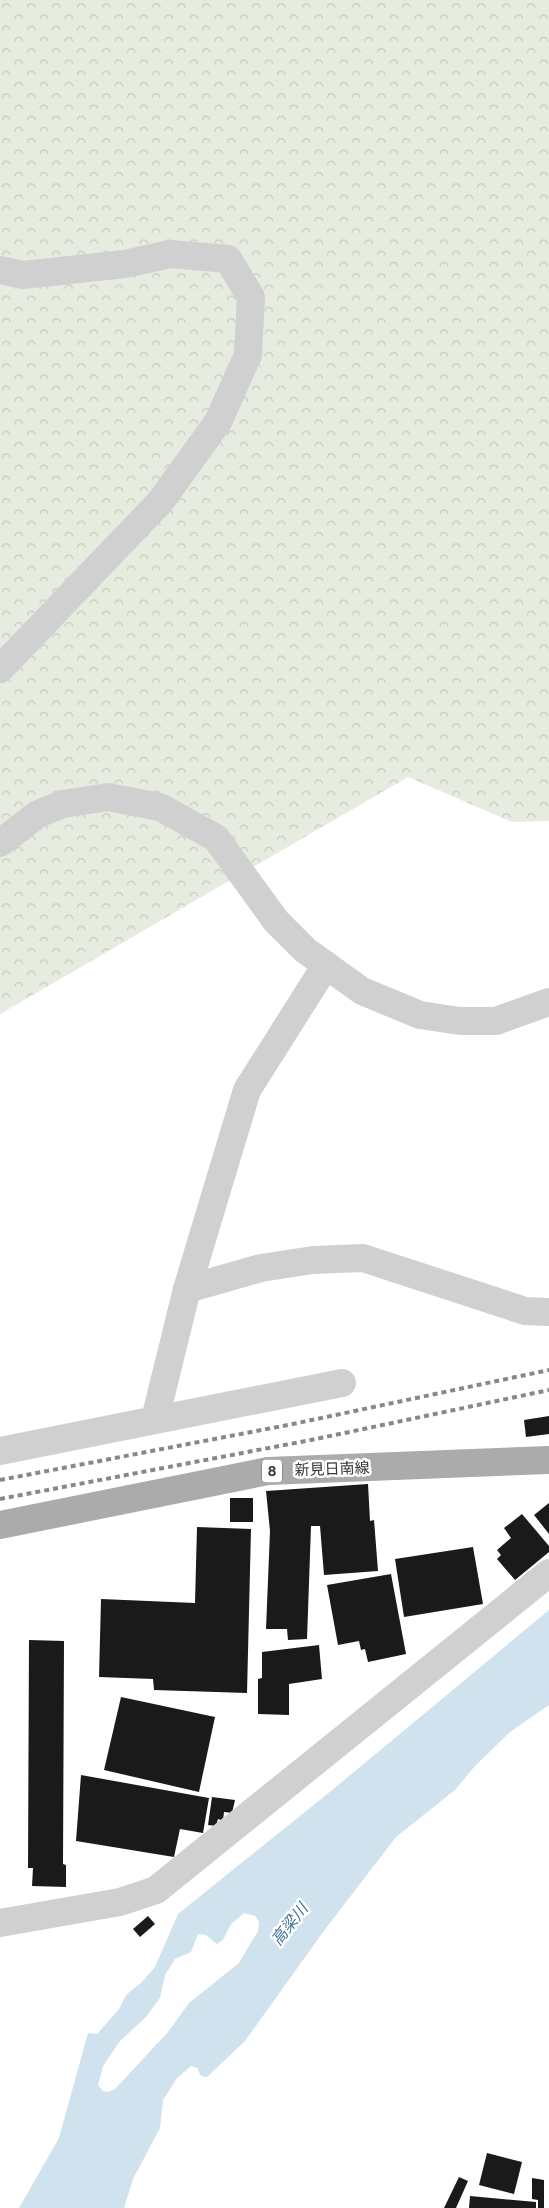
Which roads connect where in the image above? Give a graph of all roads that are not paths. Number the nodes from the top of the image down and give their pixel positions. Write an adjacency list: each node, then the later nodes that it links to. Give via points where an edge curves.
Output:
1 (0, 270): 2 (street, via 23,275 125,264 170,254 228,260 251,297 248,355 218,422 160,502)
2 (0, 669)
3 (0, 843): 4 (street, via 38,814 63,804 108,797 160,806 216,838 276,920 305,950)
4 (326, 965): 5 (street, via 362,991 420,1015 460,1021 496,1021); 6 (street, via 247,1090)
5 (549, 1002)
6 (187, 1288): 7 (street, via 261,1268 313,1260 363,1258 525,1311); 9 (street)
7 (549, 1312)
8 (342, 1383): 9 (street)
9 (155, 1419): 10 (street)
10 (0, 1450)
11 (549, 1460): 12 (main road, 新見日南線 / 8, via 268,1471)
12 (0, 1525)
13 (549, 1572): 14 (street, via 156,1890 120,1902)
14 (0, 1923)

